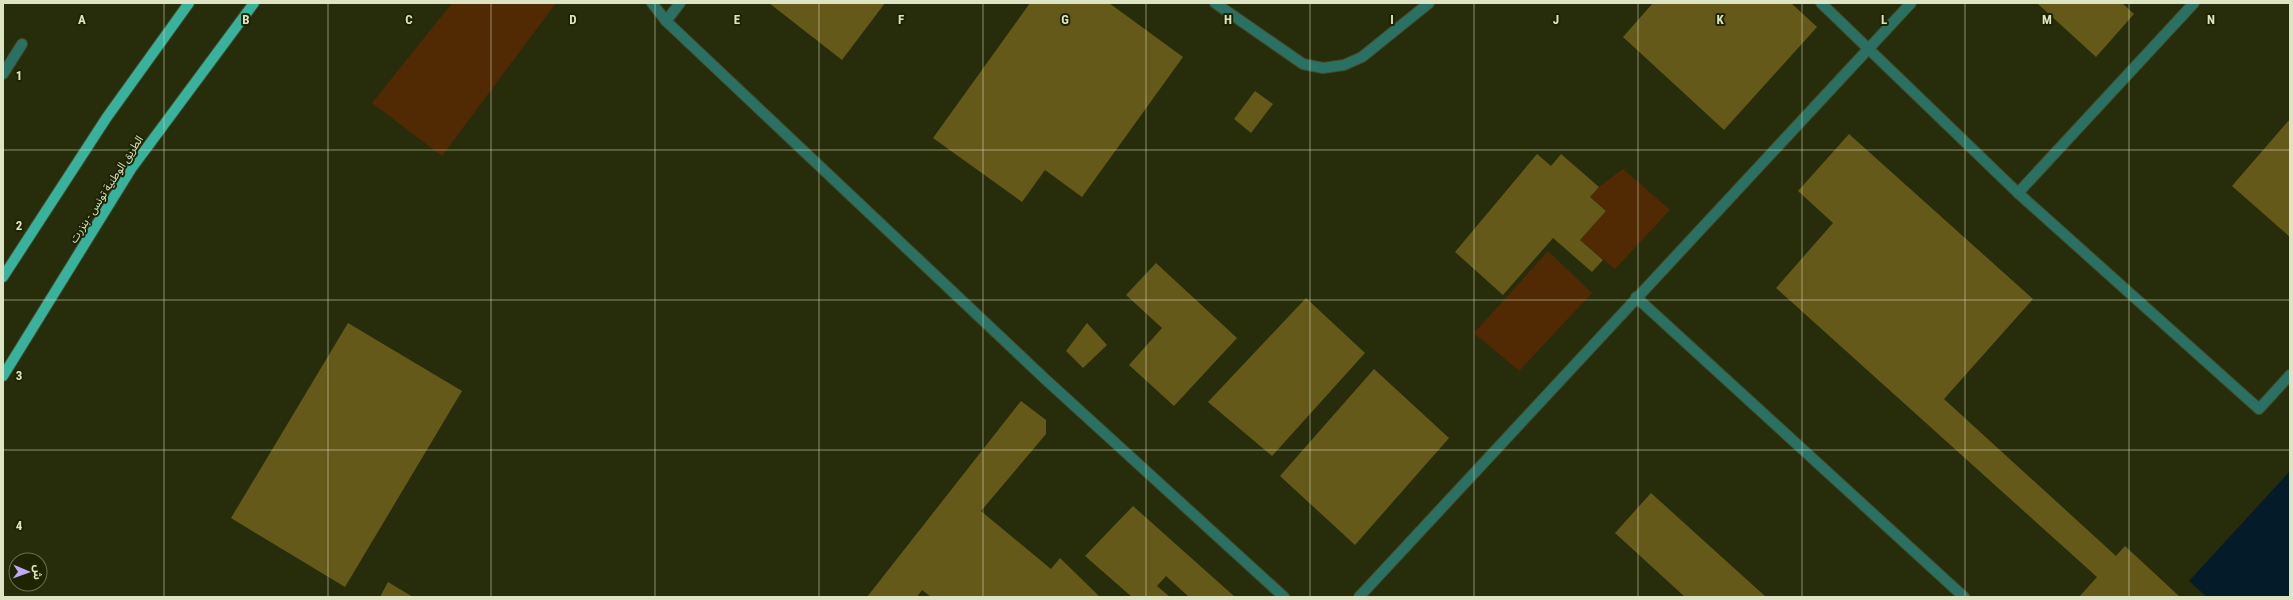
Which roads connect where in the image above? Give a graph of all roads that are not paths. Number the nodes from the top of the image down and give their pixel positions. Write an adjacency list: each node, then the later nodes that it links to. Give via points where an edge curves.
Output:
1 (189, 3): 15 (main road, via 107,117)
2 (254, 3): 18 (main road, الطريق الوطنية تونس - بنزرت, via 131,169)
3 (652, 3): 10 (lane)
4 (680, 3): 10 (lane)
5 (1215, 3): 6 (lane, via 1303,64 1323,68 1344,65 1362,56)
6 (1429, 3)
7 (1821, 3): 12 (lane)
8 (1911, 3): 12 (lane)
9 (2194, 3): 14 (lane)
10 (666, 21): 19 (lane, via 1044,378)
11 (22, 44): 13 (lane)
12 (1869, 48): 14 (lane); 16 (lane)
13 (3, 74)
14 (2018, 193): 17 (lane, via 2259,408)
15 (3, 277)
16 (1636, 297): 20 (lane); 21 (lane)
17 (2290, 375)
18 (3, 376)
19 (1284, 597)
20 (1359, 597)
21 (1964, 597)

